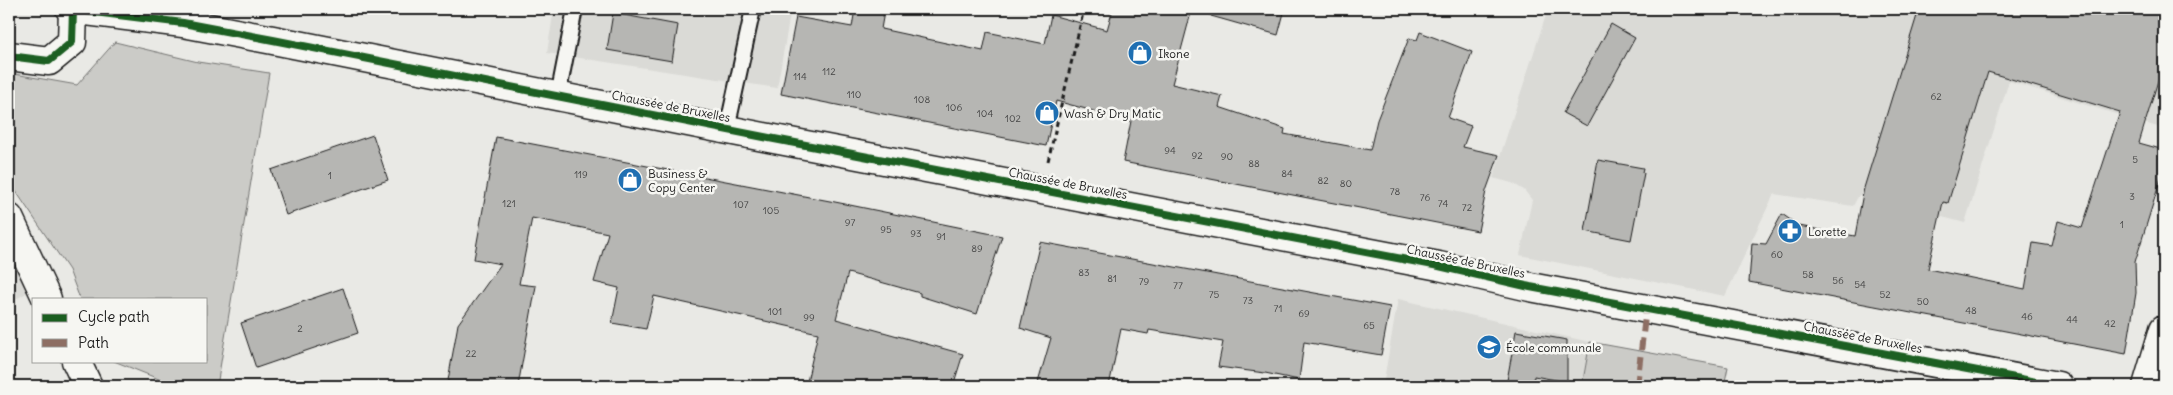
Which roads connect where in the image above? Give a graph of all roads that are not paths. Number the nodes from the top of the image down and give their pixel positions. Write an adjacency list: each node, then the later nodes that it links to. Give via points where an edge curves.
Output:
1 (71, 9): 4 (street, Chaussée de Bruxelles, via 72,42 49,61); 5 (street, Chaussée de Bruxelles, via 183,23)
2 (575, 9): 5 (lane)
3 (754, 9): 6 (lane)
4 (9, 56)
5 (558, 96): 6 (street, Chaussée de Bruxelles)
6 (727, 129): 12 (street, Chaussée de Bruxelles, via 1439,266 1530,287)
7 (9, 218): 8 (street)
8 (47, 298)
9 (2164, 329): 13 (street)
10 (76, 362): 11 (street)
11 (88, 386)
12 (2058, 386)
13 (2147, 386)

